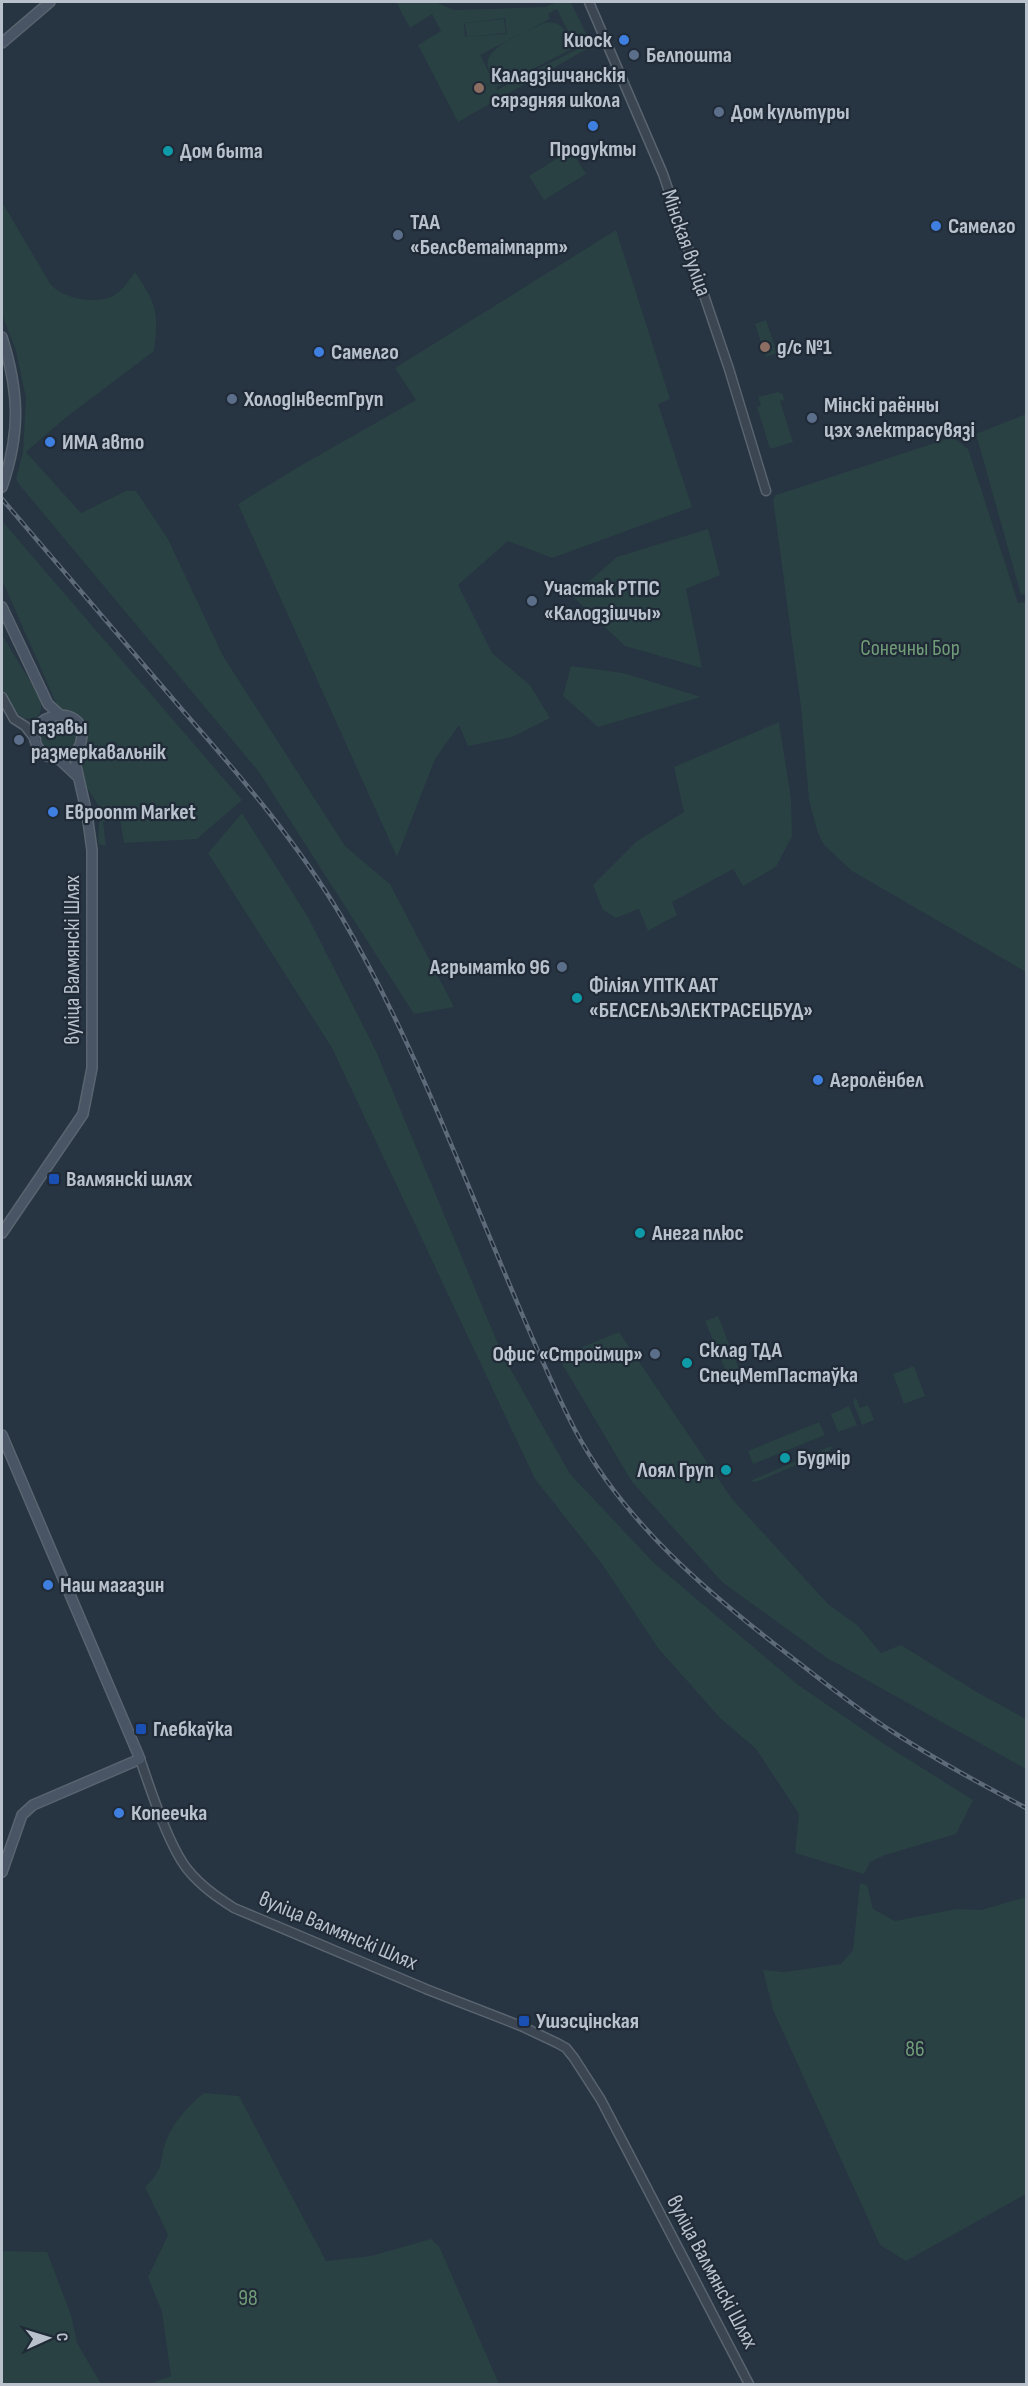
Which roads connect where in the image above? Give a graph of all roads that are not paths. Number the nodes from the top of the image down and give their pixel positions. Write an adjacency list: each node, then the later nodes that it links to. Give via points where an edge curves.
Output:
1 (50, 2): 3 (main road)
2 (589, 2): 6 (street, Мінская вуліца, via 663,174)
3 (2, 43)
4 (2, 337): 5 (main road, via 16,407 15,444)
5 (2, 485)
6 (766, 491)
7 (2, 607): 9 (main road)
8 (2, 697): 12 (street, via 14,719)
9 (48, 704): 10 (main road); 11 (main road)
10 (59, 714): 11 (main road); 14 (main road, via 71,718 79,727 81,740)
11 (43, 721): 12 (street); 13 (main road)
12 (25, 726): 13 (street)
13 (36, 740): 15 (main road, via 44,755)
14 (76, 751): 15 (main road); 16 (main road, вуліца Валмянскі Шлях)
15 (60, 760): 16 (main road)
16 (79, 778): 17 (main road, вуліца Валмянскі Шлях, via 92,859 89,1092 83,1114)
17 (2, 1233)
18 (2, 1435): 19 (main road, вуліца Валмянскі Шлях)
19 (140, 1759): 20 (main road, via 33,1804 22,1815); 21 (street, вуліца Валмянскі Шлях, via 186,1868 206,1889 234,1908 566,2048 602,2100)
20 (2, 1872)
21 (749, 2385)

